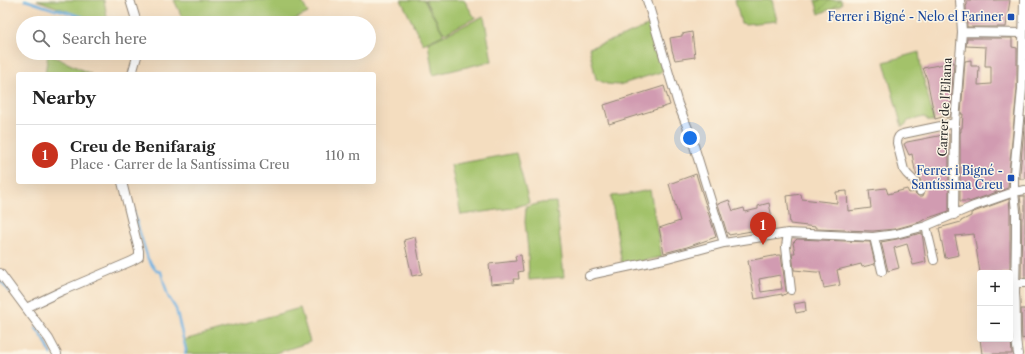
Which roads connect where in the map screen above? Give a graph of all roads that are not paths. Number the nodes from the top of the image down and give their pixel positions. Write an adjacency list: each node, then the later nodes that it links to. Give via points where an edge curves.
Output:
1 (130, 0): 5 (street)
2 (647, 0): 20 (street)
3 (960, 0): 6 (street, Carrer de l'Eliana)
4 (1024, 0): 7 (street)
5 (135, 16)
6 (962, 32): 7 (street); 11 (street, Carrer de l'Eliana)
7 (1023, 33): 10 (street)
8 (136, 60): 9 (street)
9 (133, 72)
10 (1024, 89): 15 (street)
11 (955, 123): 14 (street, via 903,134 898,138 897,144 904,170); 16 (street, Carrer de l'Eliana)
12 (122, 184): 28 (street, via 139,256)
13 (1025, 190): 15 (street)
14 (920, 191)
15 (1014, 192): 16 (street); 26 (street)
16 (954, 215): 17 (street)
17 (926, 226): 18 (street, via 875,237); 21 (street)
18 (788, 233): 20 (street); 25 (street, via 786,247)
19 (875, 241): 22 (street)
20 (724, 242): 24 (street)
21 (934, 260)
22 (882, 271)
23 (0, 273): 28 (street)
24 (589, 276)
25 (791, 290)
26 (1016, 301): 27 (street); 30 (street)
27 (1025, 301)
28 (26, 308): 29 (street, via 49,339)
29 (56, 354)
30 (1018, 354)

